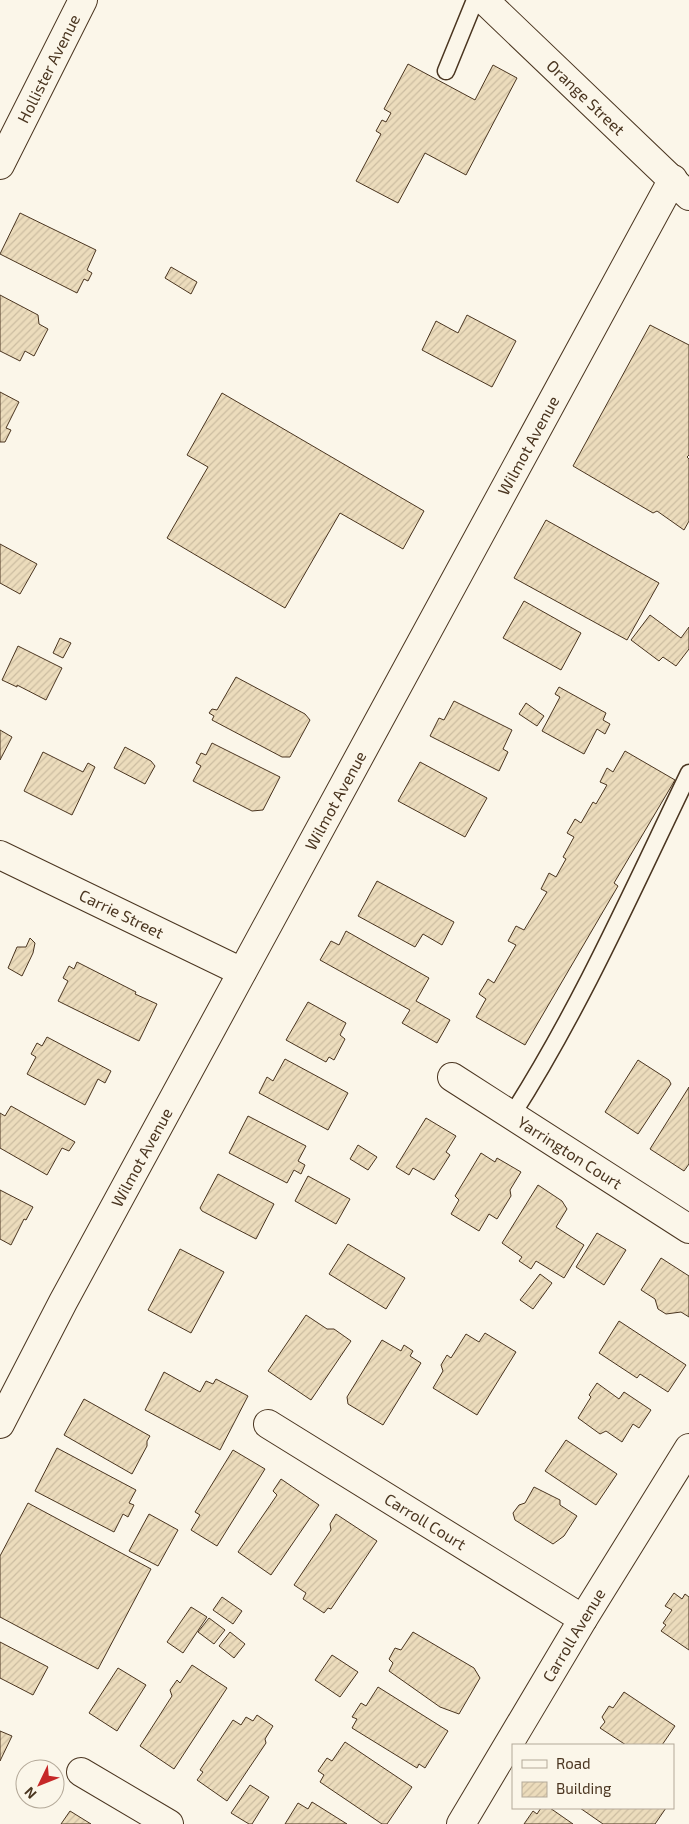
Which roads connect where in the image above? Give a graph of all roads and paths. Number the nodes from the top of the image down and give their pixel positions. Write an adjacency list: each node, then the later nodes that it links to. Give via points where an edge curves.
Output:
1 (82, 0): 5 (street, Hollister Avenue)
2 (474, 0): 4 (lane)
3 (484, 0): 6 (street, Orange Street)
4 (446, 71)
5 (0, 165)
6 (681, 188): 9 (street, Wilmot Avenue)
7 (689, 773): 11 (lane, via 586,987)
8 (0, 855): 9 (street, Carrie Street)
9 (242, 972): 13 (street, Wilmot Avenue)
10 (452, 1076): 11 (street, Yarrington Court)
11 (512, 1115): 12 (street, Yarrington Court)
12 (689, 1229)
13 (0, 1424)
14 (268, 1424): 16 (street, Carroll Court)
15 (689, 1448): 16 (street, Carroll Avenue)
16 (583, 1619): 19 (street, Carroll Avenue)
17 (81, 1772): 18 (street)
18 (169, 1824)
19 (461, 1824)

